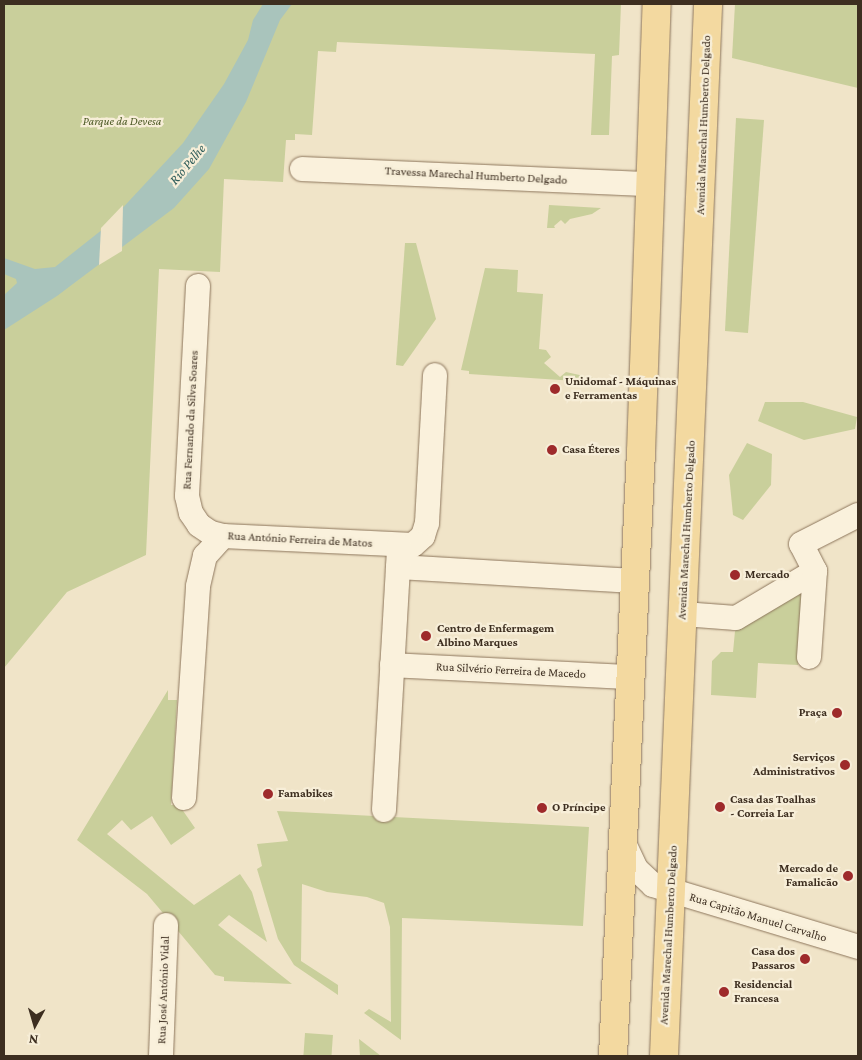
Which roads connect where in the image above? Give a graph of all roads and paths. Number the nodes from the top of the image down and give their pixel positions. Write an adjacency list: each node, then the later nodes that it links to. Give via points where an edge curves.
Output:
1 (657, 4): 4 (main road)
2 (708, 4): 12 (main road, Avenida Marechal Humberto Delgado)
3 (302, 168): 4 (street, Travessa Marechal Humberto Delgado)
4 (650, 184): 11 (main road)
5 (198, 286): 8 (street, Rua Fernando da Silva Soares, via 187,496 191,513 199,525)
6 (435, 375): 9 (street, Rua António Ferreira de Matos, via 427,523 423,536)
7 (858, 515): 10 (street, via 801,544)
8 (223, 536): 9 (street, Rua António Ferreira de Matos); 16 (street, Rua António Ferreira de Matos, via 205,556 198,586)
9 (398, 556): 11 (street, Rua António Ferreira de Matos); 14 (street)
10 (816, 571): 12 (street, via 736,618); 13 (street)
11 (635, 581): 15 (main road)
12 (683, 614): 19 (main road, Avenida Marechal Humberto Delgado)
13 (809, 657)
14 (392, 665): 15 (street, Rua Silvério Ferreira de Macedo); 17 (street)
15 (630, 677): 18 (main road)
16 (184, 798)
17 (384, 810)
18 (623, 841): 19 (street, Rua Capitão Manuel Carvalho, via 636,869 654,885); 23 (main road)
19 (672, 892): 21 (street, Rua Capitão Manuel Carvalho); 24 (main road, Avenida Marechal Humberto Delgado)
20 (166, 925): 22 (street, Rua José António Vidal)
21 (858, 947)
22 (161, 1056)
23 (613, 1056)
24 (664, 1056)

